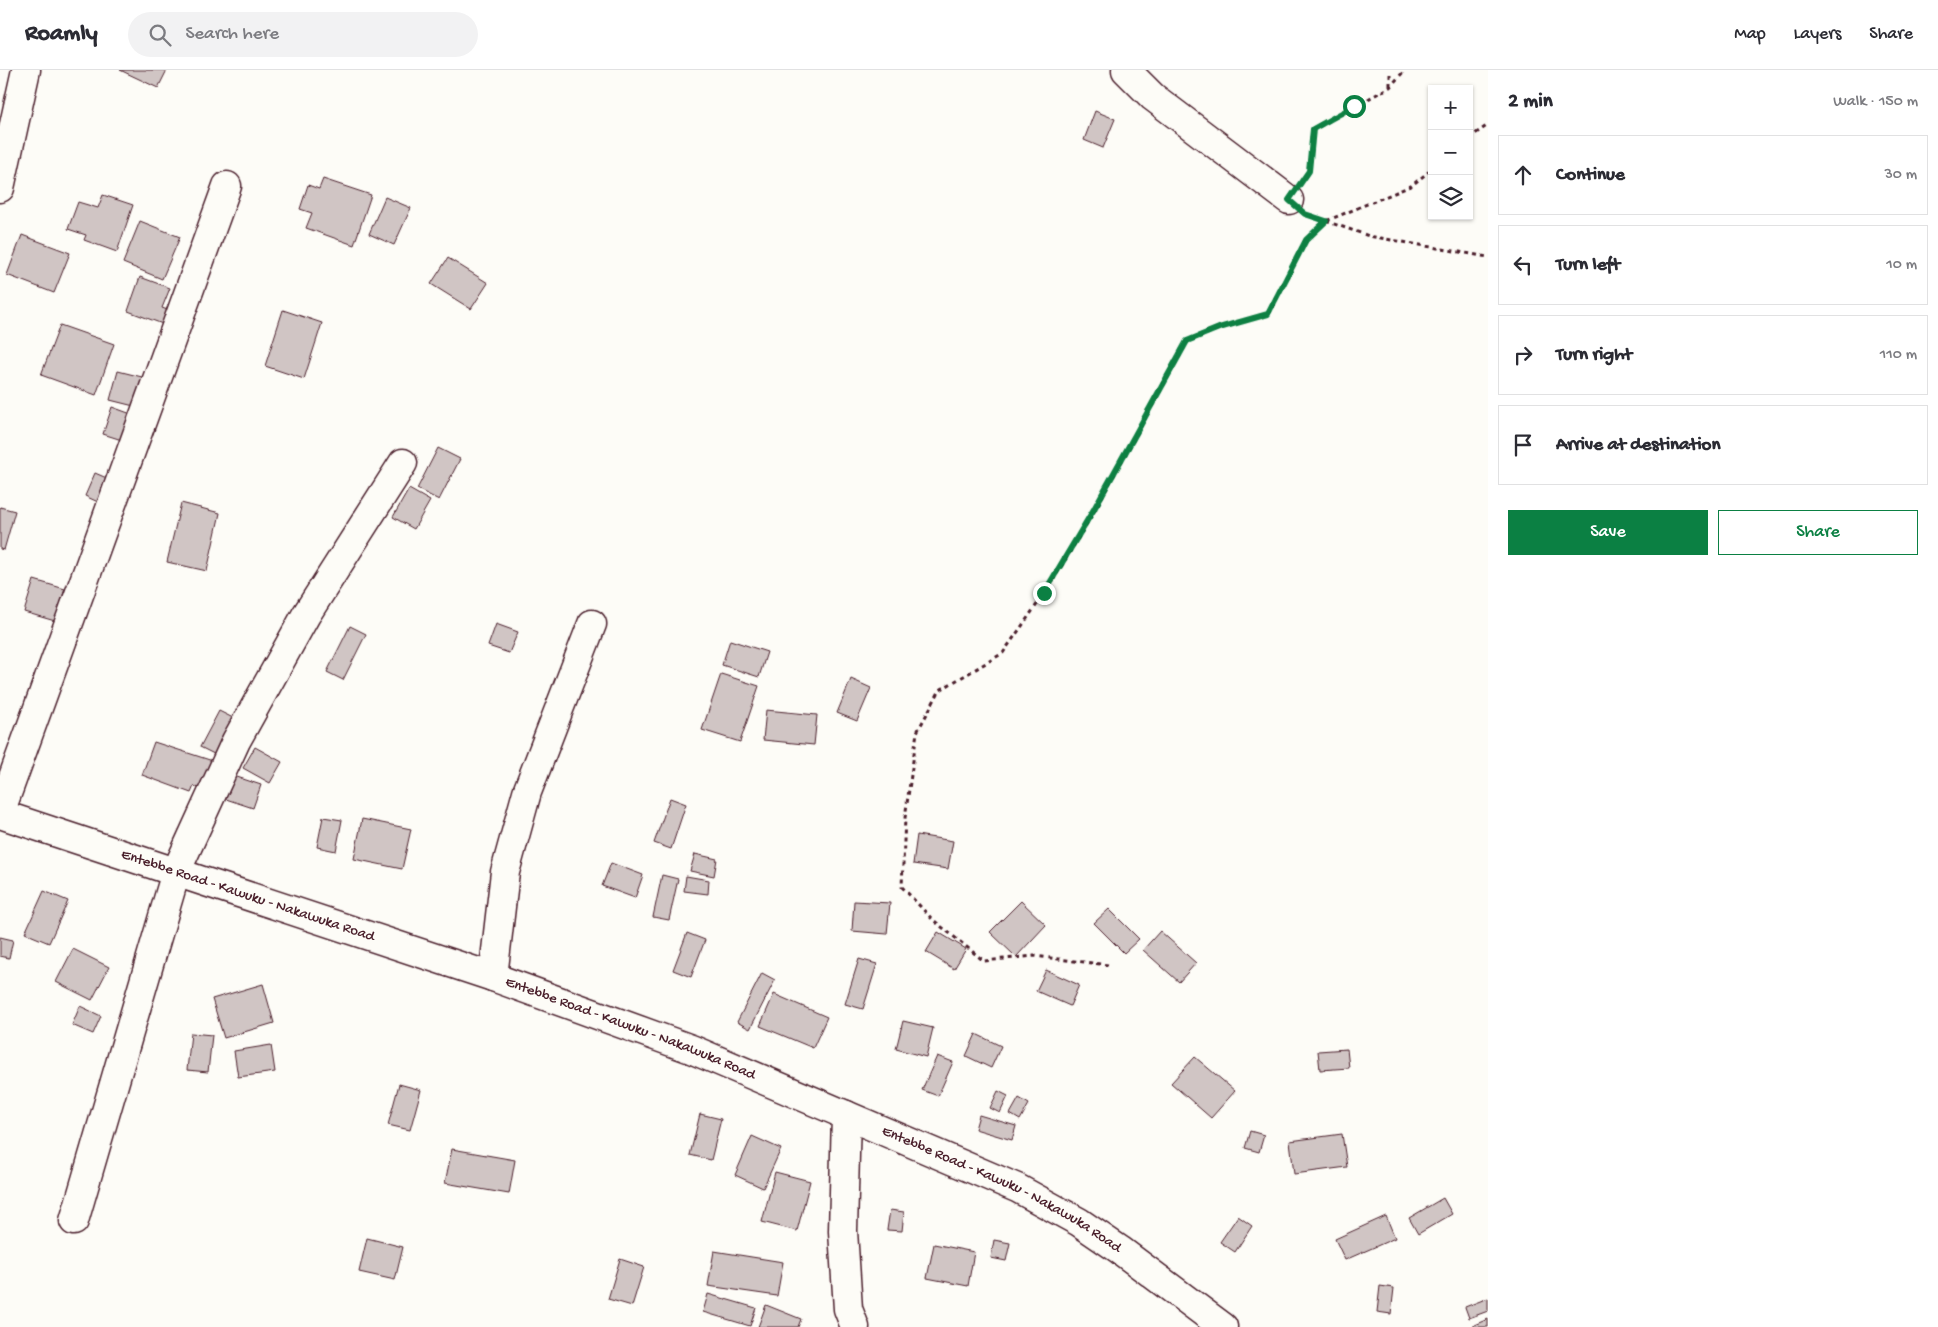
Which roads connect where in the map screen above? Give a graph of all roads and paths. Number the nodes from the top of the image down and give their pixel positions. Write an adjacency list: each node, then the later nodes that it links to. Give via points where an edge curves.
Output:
1 (26, 70): 10 (street)
2 (1126, 70): 11 (street, via 1153,97)
3 (1390, 70): 5 (path)
4 (1405, 70): 5 (path)
5 (1390, 87): 11 (path, via 1313,129 1309,171)
6 (1488, 125): 7 (path)
7 (1473, 135)
8 (1428, 172): 12 (path, via 1411,186)
9 (227, 186): 16 (street)
10 (0, 188)
11 (1289, 200): 12 (path, via 1305,214)
12 (1326, 221): 13 (path, via 1369,236); 18 (path, via 1306,240 1268,314 1187,341 1039,601 1003,653 940,690 918,732 905,818 902,887 932,919 984,961 1034,956)
13 (1488, 257)
14 (403, 463): 17 (street, via 306,615 236,740)
15 (592, 624): 19 (street, via 527,792 505,872)
16 (0, 814): 17 (street, Entebbe Road - Kawuku - Nakawuka Road)
17 (176, 872): 19 (street, Entebbe Road - Kawuku - Nakawuka Road); 21 (street)
18 (1108, 965)
19 (493, 977): 20 (street, Entebbe Road - Kawuku - Nakawuka Road, via 691,1049)
20 (846, 1115): 22 (street, via 843,1231 848,1309); 23 (street, Entebbe Road - Kawuku - Nakawuka Road, via 1016,1188 1071,1218 1120,1250)
21 (74, 1221)
22 (855, 1327)
23 (1223, 1327)

